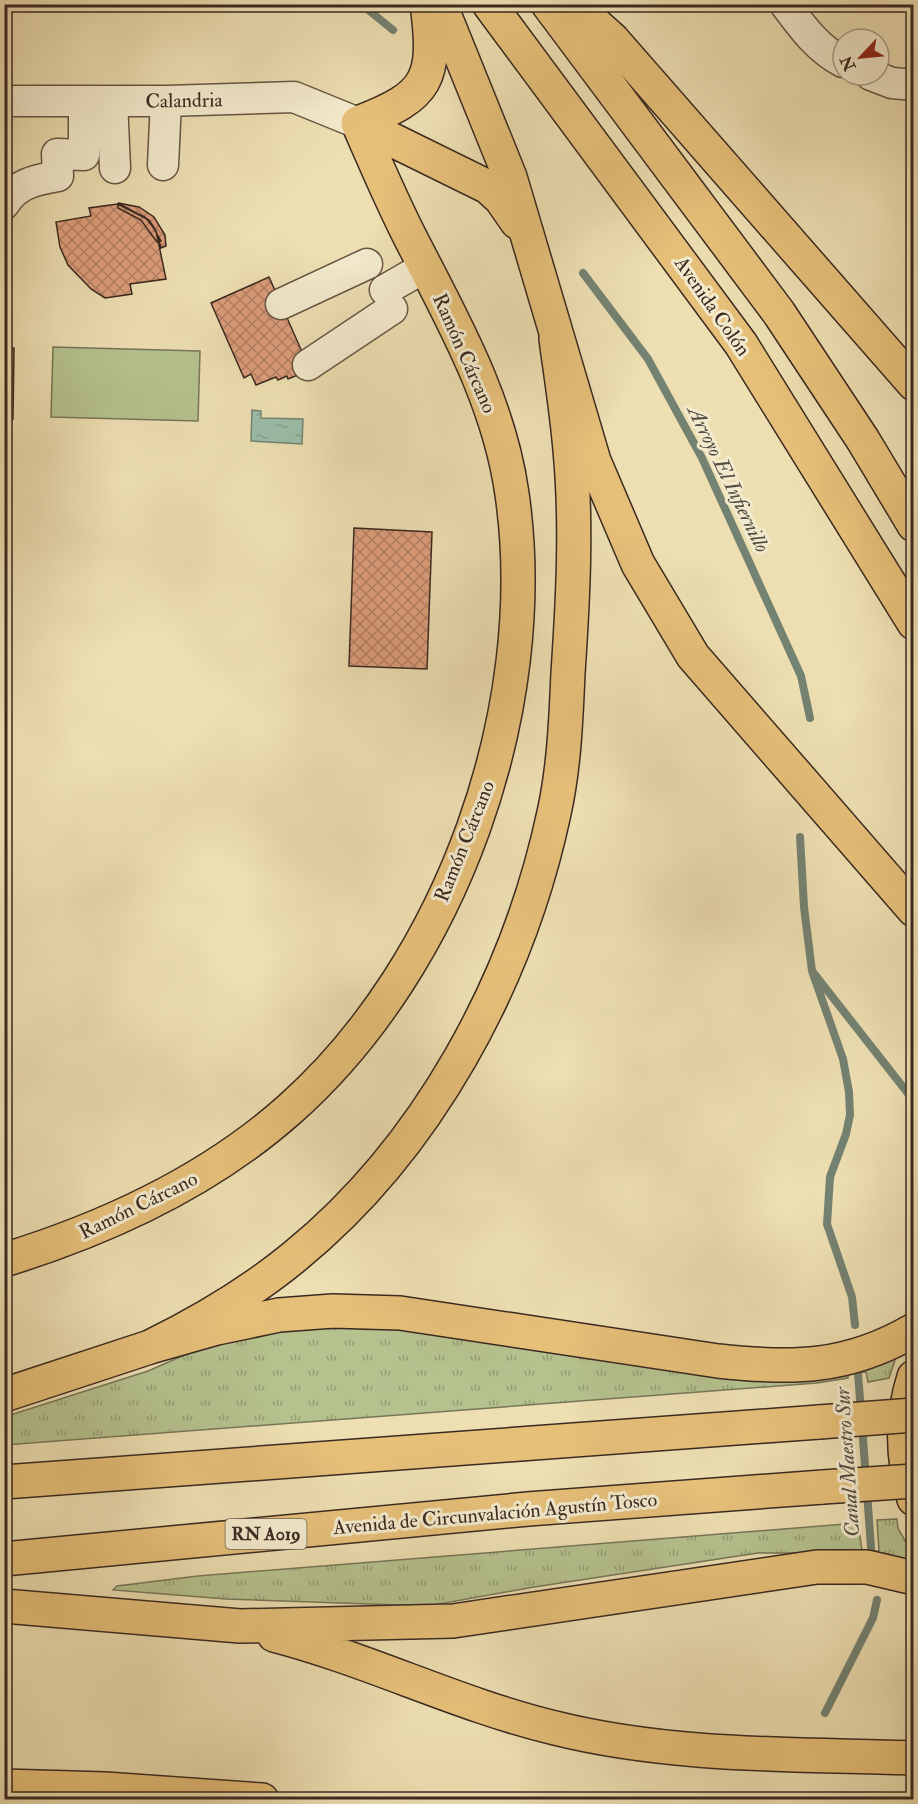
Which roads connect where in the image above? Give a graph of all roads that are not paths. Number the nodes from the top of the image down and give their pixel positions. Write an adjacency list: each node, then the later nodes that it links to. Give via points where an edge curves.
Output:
1 (427, 4): 13 (main road, via 432,55 423,82 408,100)
2 (440, 4): 19 (main road, via 510,177)
3 (489, 4): 27 (main road, Avenida Colón, via 741,344)
4 (548, 4): 26 (main road, via 779,314)
5 (573, 4): 25 (main road, via 613,40)
6 (785, 4): 7 (street, via 807,34)
7 (831, 56)
8 (891, 83): 9 (street)
9 (914, 85)
10 (98, 101): 11 (street, Calandria); 12 (street, Calandria); 16 (street); 17 (street, via 84,155 57,154 58,176 21,186)
11 (166, 101): 13 (street, Calandria, via 294,97); 15 (street)
12 (4, 102)
13 (358, 123): 14 (main road); 18 (main road, Ramón Cárcano)
14 (433, 160): 18 (main road, via 406,177 400,192); 19 (main road, via 488,187 501,199)
15 (163, 165)
16 (115, 168)
17 (4, 204)
18 (408, 235): 21 (main road, Ramón Cárcano)
19 (532, 245): 23 (main road)
20 (367, 264): 22 (street)
21 (425, 267): 24 (street); 29 (main road, Ramón Cárcano, via 473,361 496,421 512,494 518,563 514,649 503,723 489,787 461,861 418,948 383,1006 338,1063 288,1111 180,1189 58,1244)
22 (280, 304)
23 (556, 339): 28 (main road, via 615,514 638,564 680,636); 31 (main road, via 570,451 573,515 566,724 549,835 506,968 435,1099 396,1152 347,1207 269,1276 209,1316)
24 (308, 365)
25 (914, 384)
26 (914, 525)
27 (914, 623)
28 (914, 910)
29 (4, 1260)
30 (914, 1330): 31 (main road, via 856,1355 798,1366 718,1361 442,1318 360,1311 279,1315)
31 (150, 1347): 33 (main road)
32 (914, 1377): 37 (main road, via 906,1403 904,1433 905,1461)
33 (4, 1395)
34 (914, 1415): 36 (main road, bridge)
35 (914, 1481): 38 (main road, Avenida de Circunvalación Agustín Tosco / RN A019, bridge, via 528,1509)
36 (4, 1482)
37 (914, 1499)
38 (4, 1559)
39 (914, 1578): 41 (main road, via 867,1567 817,1567 453,1621)
40 (4, 1605): 41 (main road)
41 (240, 1626): 42 (main road, via 347,1657 479,1707 566,1731 687,1749)
42 (914, 1758)
43 (4, 1786): 44 (main road)
44 (262, 1800)

